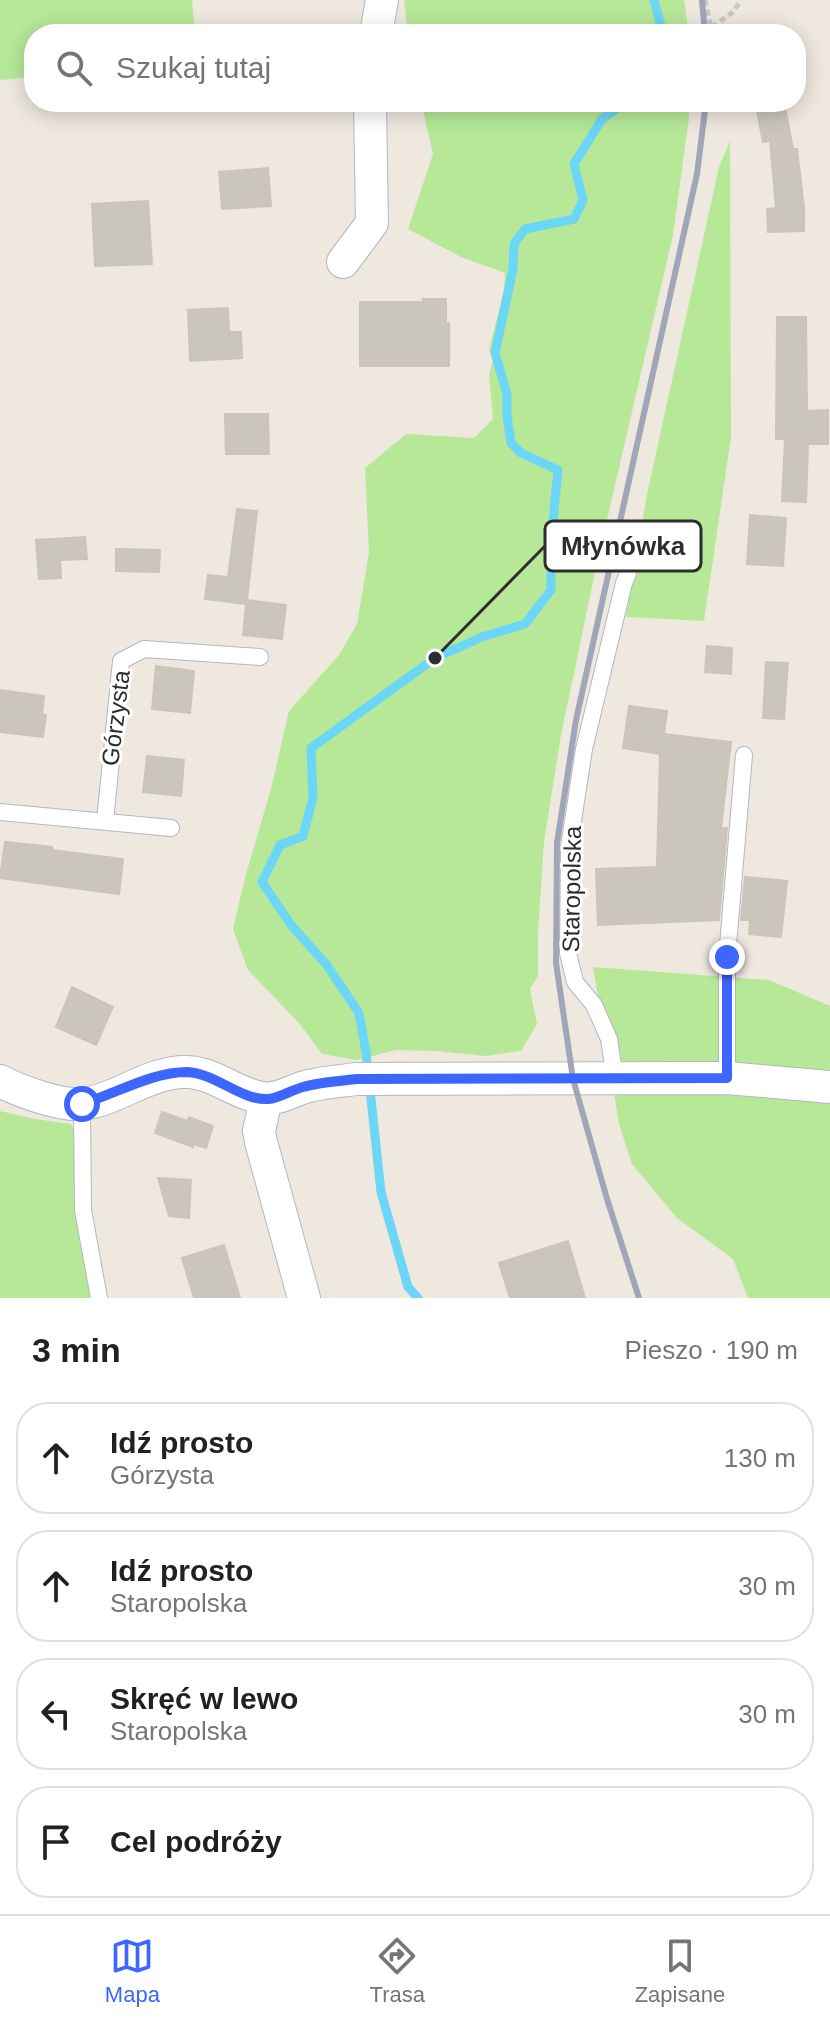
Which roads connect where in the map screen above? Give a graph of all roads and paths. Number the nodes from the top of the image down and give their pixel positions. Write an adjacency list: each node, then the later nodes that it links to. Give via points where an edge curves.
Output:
1 (382, 0): 4 (street)
2 (705, 0): 5 (path)
3 (741, 0): 6 (path)
4 (378, 24)
5 (710, 24)
6 (716, 24)
7 (370, 112): 8 (street, via 372,223)
8 (343, 262)
9 (626, 578): 16 (lane, Staropolska, via 584,749 569,847 568,953 575,982 594,1005 609,1039)
10 (260, 657): 13 (lane, Górzysta, via 144,649 121,661)
11 (744, 755): 15 (lane, via 727,957)
12 (0, 812): 13 (lane)
13 (105, 821): 14 (lane)
14 (171, 828)
15 (727, 1078): 16 (street); 18 (street)
16 (615, 1079): 19 (street, via 370,1079 306,1086)
17 (0, 1081): 20 (street, via 18,1091)
18 (830, 1087)
19 (266, 1099): 20 (street, via 188,1072 153,1077); 22 (street, via 261,1142)
20 (82, 1104): 21 (lane, via 83,1210)
21 (99, 1298)
22 (304, 1298)

